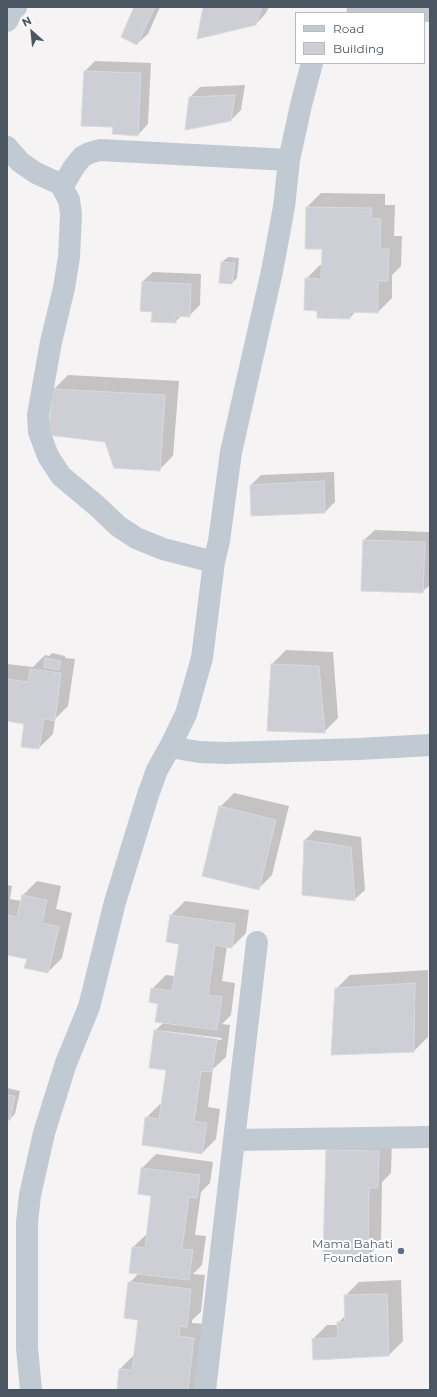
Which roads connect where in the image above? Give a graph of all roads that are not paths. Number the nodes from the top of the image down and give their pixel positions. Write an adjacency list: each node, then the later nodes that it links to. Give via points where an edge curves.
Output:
1 (419, 9): 2 (street)
2 (367, 12)
3 (312, 64): 5 (street)
4 (7, 147): 6 (street, via 20,162)
5 (289, 160): 6 (street, via 100,150 82,157); 7 (street, via 284,207 232,452)
6 (62, 187): 7 (street, via 69,200 71,214 69,257 38,415 38,432 48,456 61,476 118,526 136,538 163,549)
7 (214, 562): 9 (street, via 202,658 186,714)
8 (430, 745): 9 (street, via 226,753)
9 (170, 747): 13 (street, via 157,770 148,795 115,902 89,1007 66,1063 44,1133 30,1195 27,1223 27,1348)
10 (257, 942): 12 (street)
11 (430, 1137): 12 (street)
12 (234, 1140): 14 (street)
13 (31, 1390)
14 (205, 1390)

